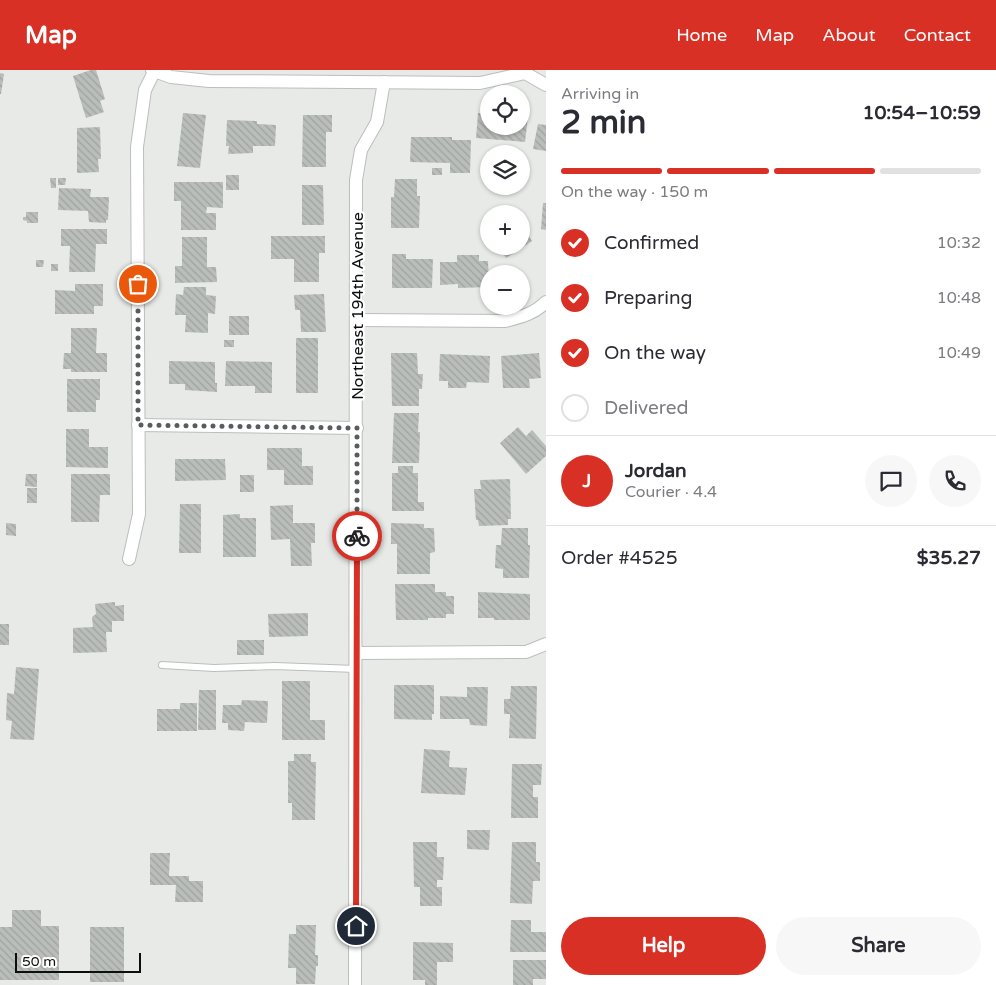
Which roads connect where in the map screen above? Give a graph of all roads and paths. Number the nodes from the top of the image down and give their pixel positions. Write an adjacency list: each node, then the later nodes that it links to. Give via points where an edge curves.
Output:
1 (153, 71): 3 (street, via 171,77 209,81); 7 (street, via 145,90 137,147)
2 (526, 71): 3 (street, via 480,83); 4 (street)
3 (384, 82): 6 (street, Northeast 194th Avenue, via 377,122 361,150 356,180)
4 (546, 85)
5 (546, 302): 6 (street, via 523,317 505,321)
6 (357, 320): 8 (street, Northeast 194th Avenue)
7 (138, 425): 8 (street); 9 (street, via 139,514)
8 (357, 428): 11 (street, Northeast 194th Avenue)
9 (129, 559)
10 (546, 644): 11 (street, via 526,652)
11 (356, 653): 13 (street, Northeast 194th Avenue)
12 (162, 665): 13 (lane)
13 (356, 669): 14 (street, Northeast 194th Avenue)
14 (356, 985)

